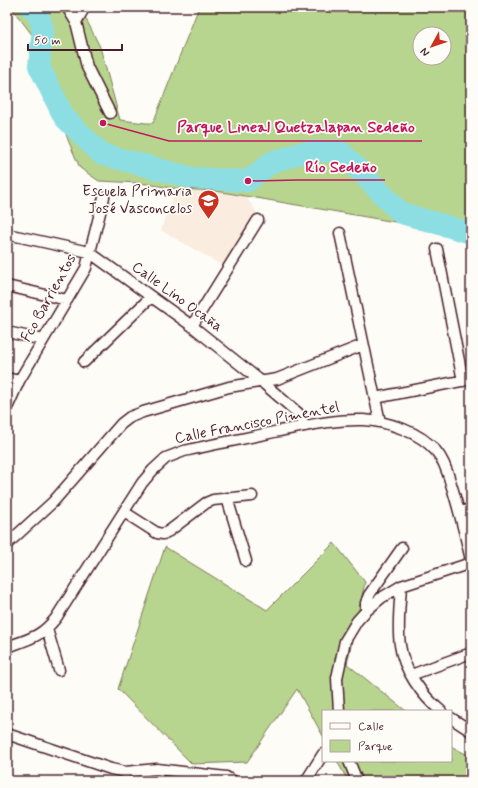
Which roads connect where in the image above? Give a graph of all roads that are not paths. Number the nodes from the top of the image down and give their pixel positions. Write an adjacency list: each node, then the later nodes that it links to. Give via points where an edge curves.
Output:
1 (67, 7): 3 (street)
2 (86, 7): 3 (street)
3 (76, 22): 4 (street, via 87,67)
4 (110, 113)
5 (104, 197): 10 (street, Fco Barrientos)
6 (258, 220): 14 (street)
7 (340, 233): 17 (street)
8 (7, 234): 10 (street, Calle Lino Ocaña)
9 (437, 249): 20 (street)
10 (89, 252): 12 (street, Calle Lino Ocaña); 13 (street, Fco Barrientos, via 86,268)
11 (7, 286): 13 (street)
12 (151, 297): 14 (street, Calle Lino Ocaña); 18 (street)
13 (67, 300): 16 (street, Fco Barrientos)
14 (192, 326): 22 (street, Calle Lino Ocaña)
15 (7, 332): 16 (street)
16 (43, 340): 21 (street, Fco Barrientos)
17 (363, 344): 22 (street, via 277,379); 23 (street)
18 (84, 362)
19 (7, 378): 21 (street)
20 (467, 380): 23 (street)
21 (19, 381): 24 (street, Fco Barrientos)
22 (262, 382): 26 (street, Calle Lino Ocaña, via 298,413); 32 (street, via 229,387 130,417 121,424 54,502)
23 (375, 398): 25 (street)
24 (7, 408)
25 (380, 422): 26 (street, Calle Francisco Pimentel, via 343,421); 31 (street, Calle Francisco Pimentel, via 412,433 426,441 437,452 446,466)
26 (305, 426): 30 (street, Calle Francisco Pimentel, via 184,451 166,458 142,483)
27 (252, 496): 28 (street)
28 (227, 498): 30 (street, via 206,503 163,534 157,533); 34 (street)
29 (471, 509): 31 (street)
30 (124, 512): 38 (street, Calle Francisco Pimentel)
31 (460, 512): 35 (street, Calle Francisco Pimentel)
32 (7, 544)
33 (402, 548): 37 (street, via 369,595)
34 (246, 561)
35 (471, 561): 36 (street)
36 (402, 586): 37 (street, via 381,598); 42 (street, via 400,646)
37 (366, 611): 43 (street, via 345,641 337,678)
38 (48, 629): 39 (street, Calle Francisco Pimentel); 41 (street)
39 (7, 648)
40 (471, 653): 42 (street)
41 (59, 670)
42 (411, 675): 44 (street, via 422,691)
43 (339, 710)
44 (441, 710)
45 (452, 719): 46 (street)
46 (471, 731)
47 (7, 734): 50 (street, via 125,772 157,769 226,777)
48 (322, 756): 51 (street)
49 (349, 762): 52 (street)
50 (233, 781)
51 (306, 781)
52 (358, 781)

